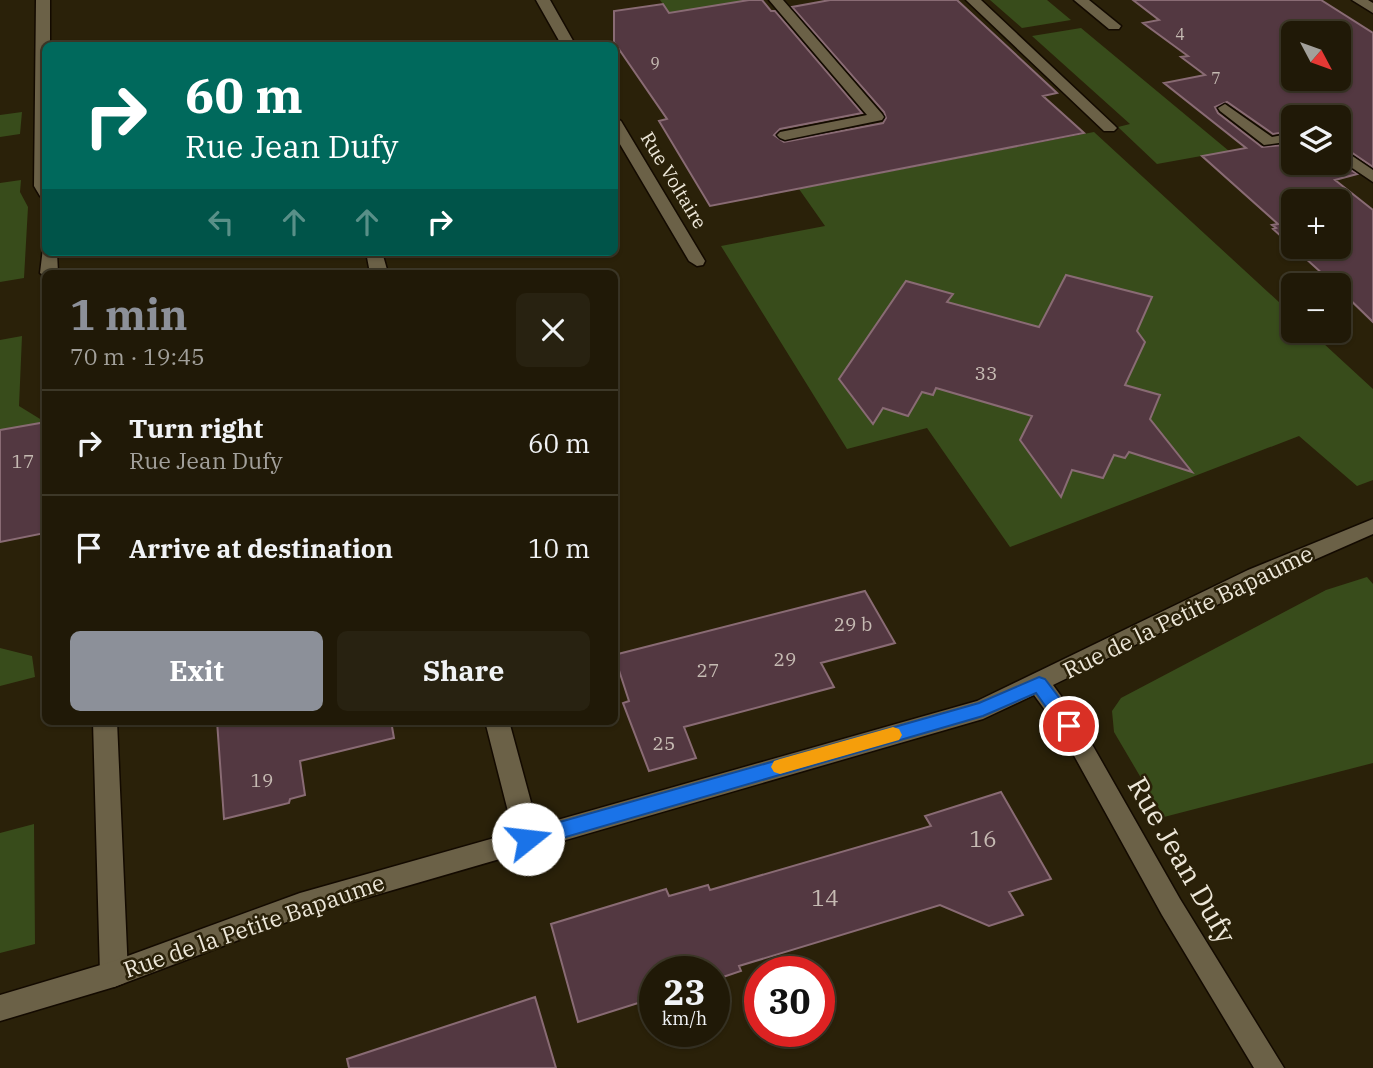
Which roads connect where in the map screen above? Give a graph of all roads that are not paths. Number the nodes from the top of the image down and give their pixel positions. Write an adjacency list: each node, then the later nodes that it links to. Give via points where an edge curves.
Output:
1 (43, 0): 9 (street)
2 (543, 0): 10 (street)
3 (776, 0): 14 (street, via 877,117)
4 (974, 0): 13 (street)
5 (1081, 0): 8 (street)
6 (1359, 0): 7 (street)
7 (1373, 9)
8 (1114, 26)
9 (43, 42)
10 (567, 42)
11 (1225, 108): 15 (street, via 1269,142)
12 (618, 128): 18 (street, Rue Voltaire)
13 (1109, 128)
14 (785, 135)
15 (1281, 140)
16 (1351, 161): 17 (street)
17 (1373, 177)
18 (697, 261)
19 (1373, 526): 20 (street, Rue de la Petite Bapaume, via 1256,576)
20 (1039, 684): 23 (street, Rue de la Petite Bapaume, via 983,709); 26 (street, Rue Jean Dufy, via 1069,726 1171,907)
21 (106, 725): 24 (street)
22 (498, 725): 23 (street)
23 (528, 839): 24 (street, Rue de la Petite Bapaume, via 300,905)
24 (114, 974): 25 (street, Rue de la Petite Bapaume)
25 (0, 1008)
26 (1270, 1068)

